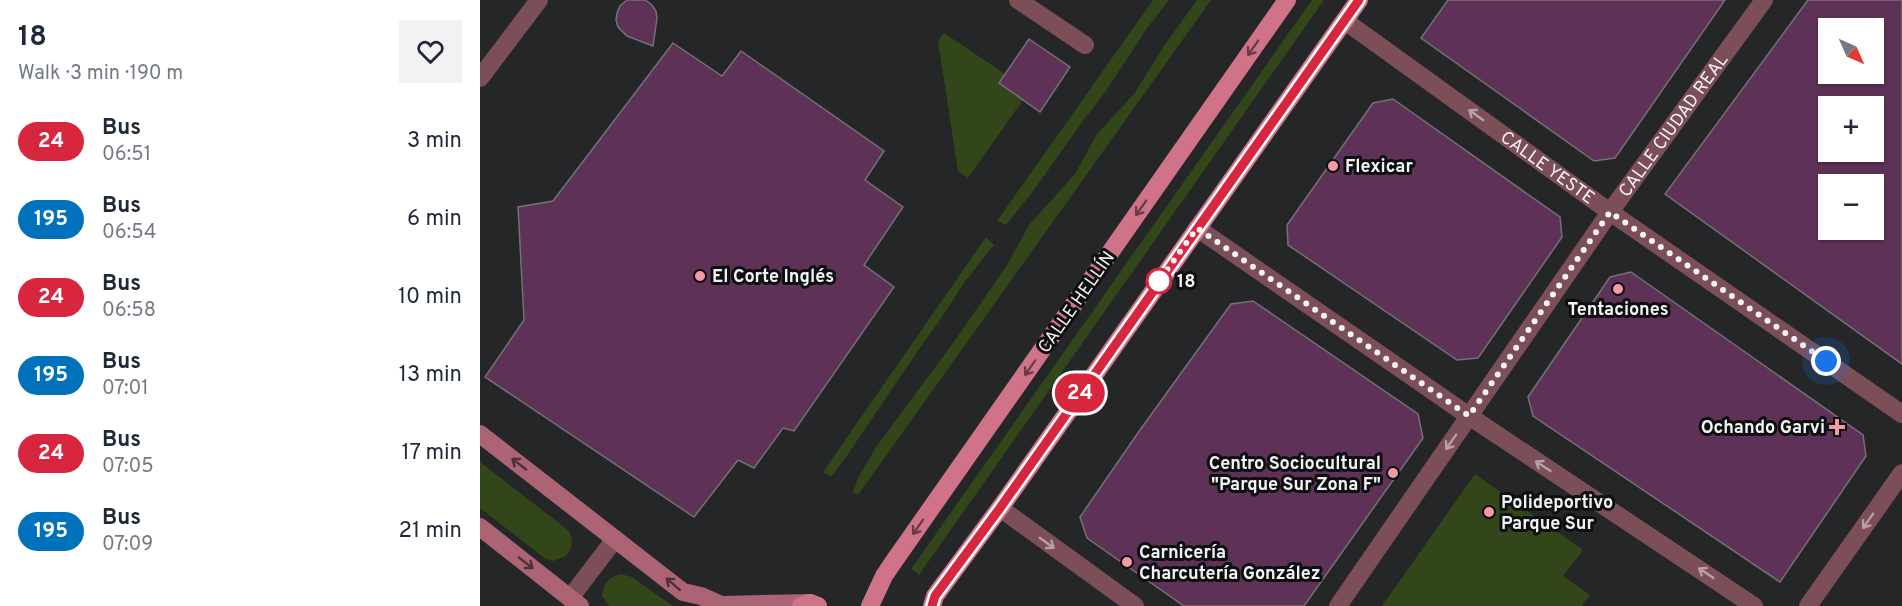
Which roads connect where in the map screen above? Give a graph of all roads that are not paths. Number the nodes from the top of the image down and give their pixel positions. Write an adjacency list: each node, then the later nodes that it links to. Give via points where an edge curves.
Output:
1 (540, 0): 8 (street)
2 (1018, 0): 7 (street)
3 (1287, 0): 20 (main road, CALLE HELLÍN, one-way to 20, via 892,564)
4 (1359, 0): 6 (main road)
5 (1764, 0): 9 (street, CALLE CIUDAD REAL)
6 (1345, 21): 9 (street, CALLE YESTE, one-way to 6); 10 (main road)
7 (1085, 45)
8 (480, 78)
9 (1610, 212): 11 (street, CALLE YESTE); 12 (street, CALLE CIUDAD REAL)
10 (1197, 228): 12 (street); 15 (main road)
11 (1902, 414)
12 (1469, 416): 23 (street, CALLE CIUDAD REAL, one-way to 23); 24 (street, one-way to 12)
13 (480, 435): 17 (main road, one-way to 13)
14 (1902, 473): 25 (street, one-way to 25)
15 (1000, 508): 21 (main road, via 935,596); 22 (street, one-way to 22)
16 (480, 527): 18 (main road, one-way to 18)
17 (615, 539): 18 (street); 19 (main road, one-way to 17, via 721,605 683,592)
18 (575, 602)
19 (810, 605)
20 (870, 606)
21 (932, 606)
22 (1135, 606)
23 (1338, 606)
24 (1755, 606)
25 (1808, 606)

